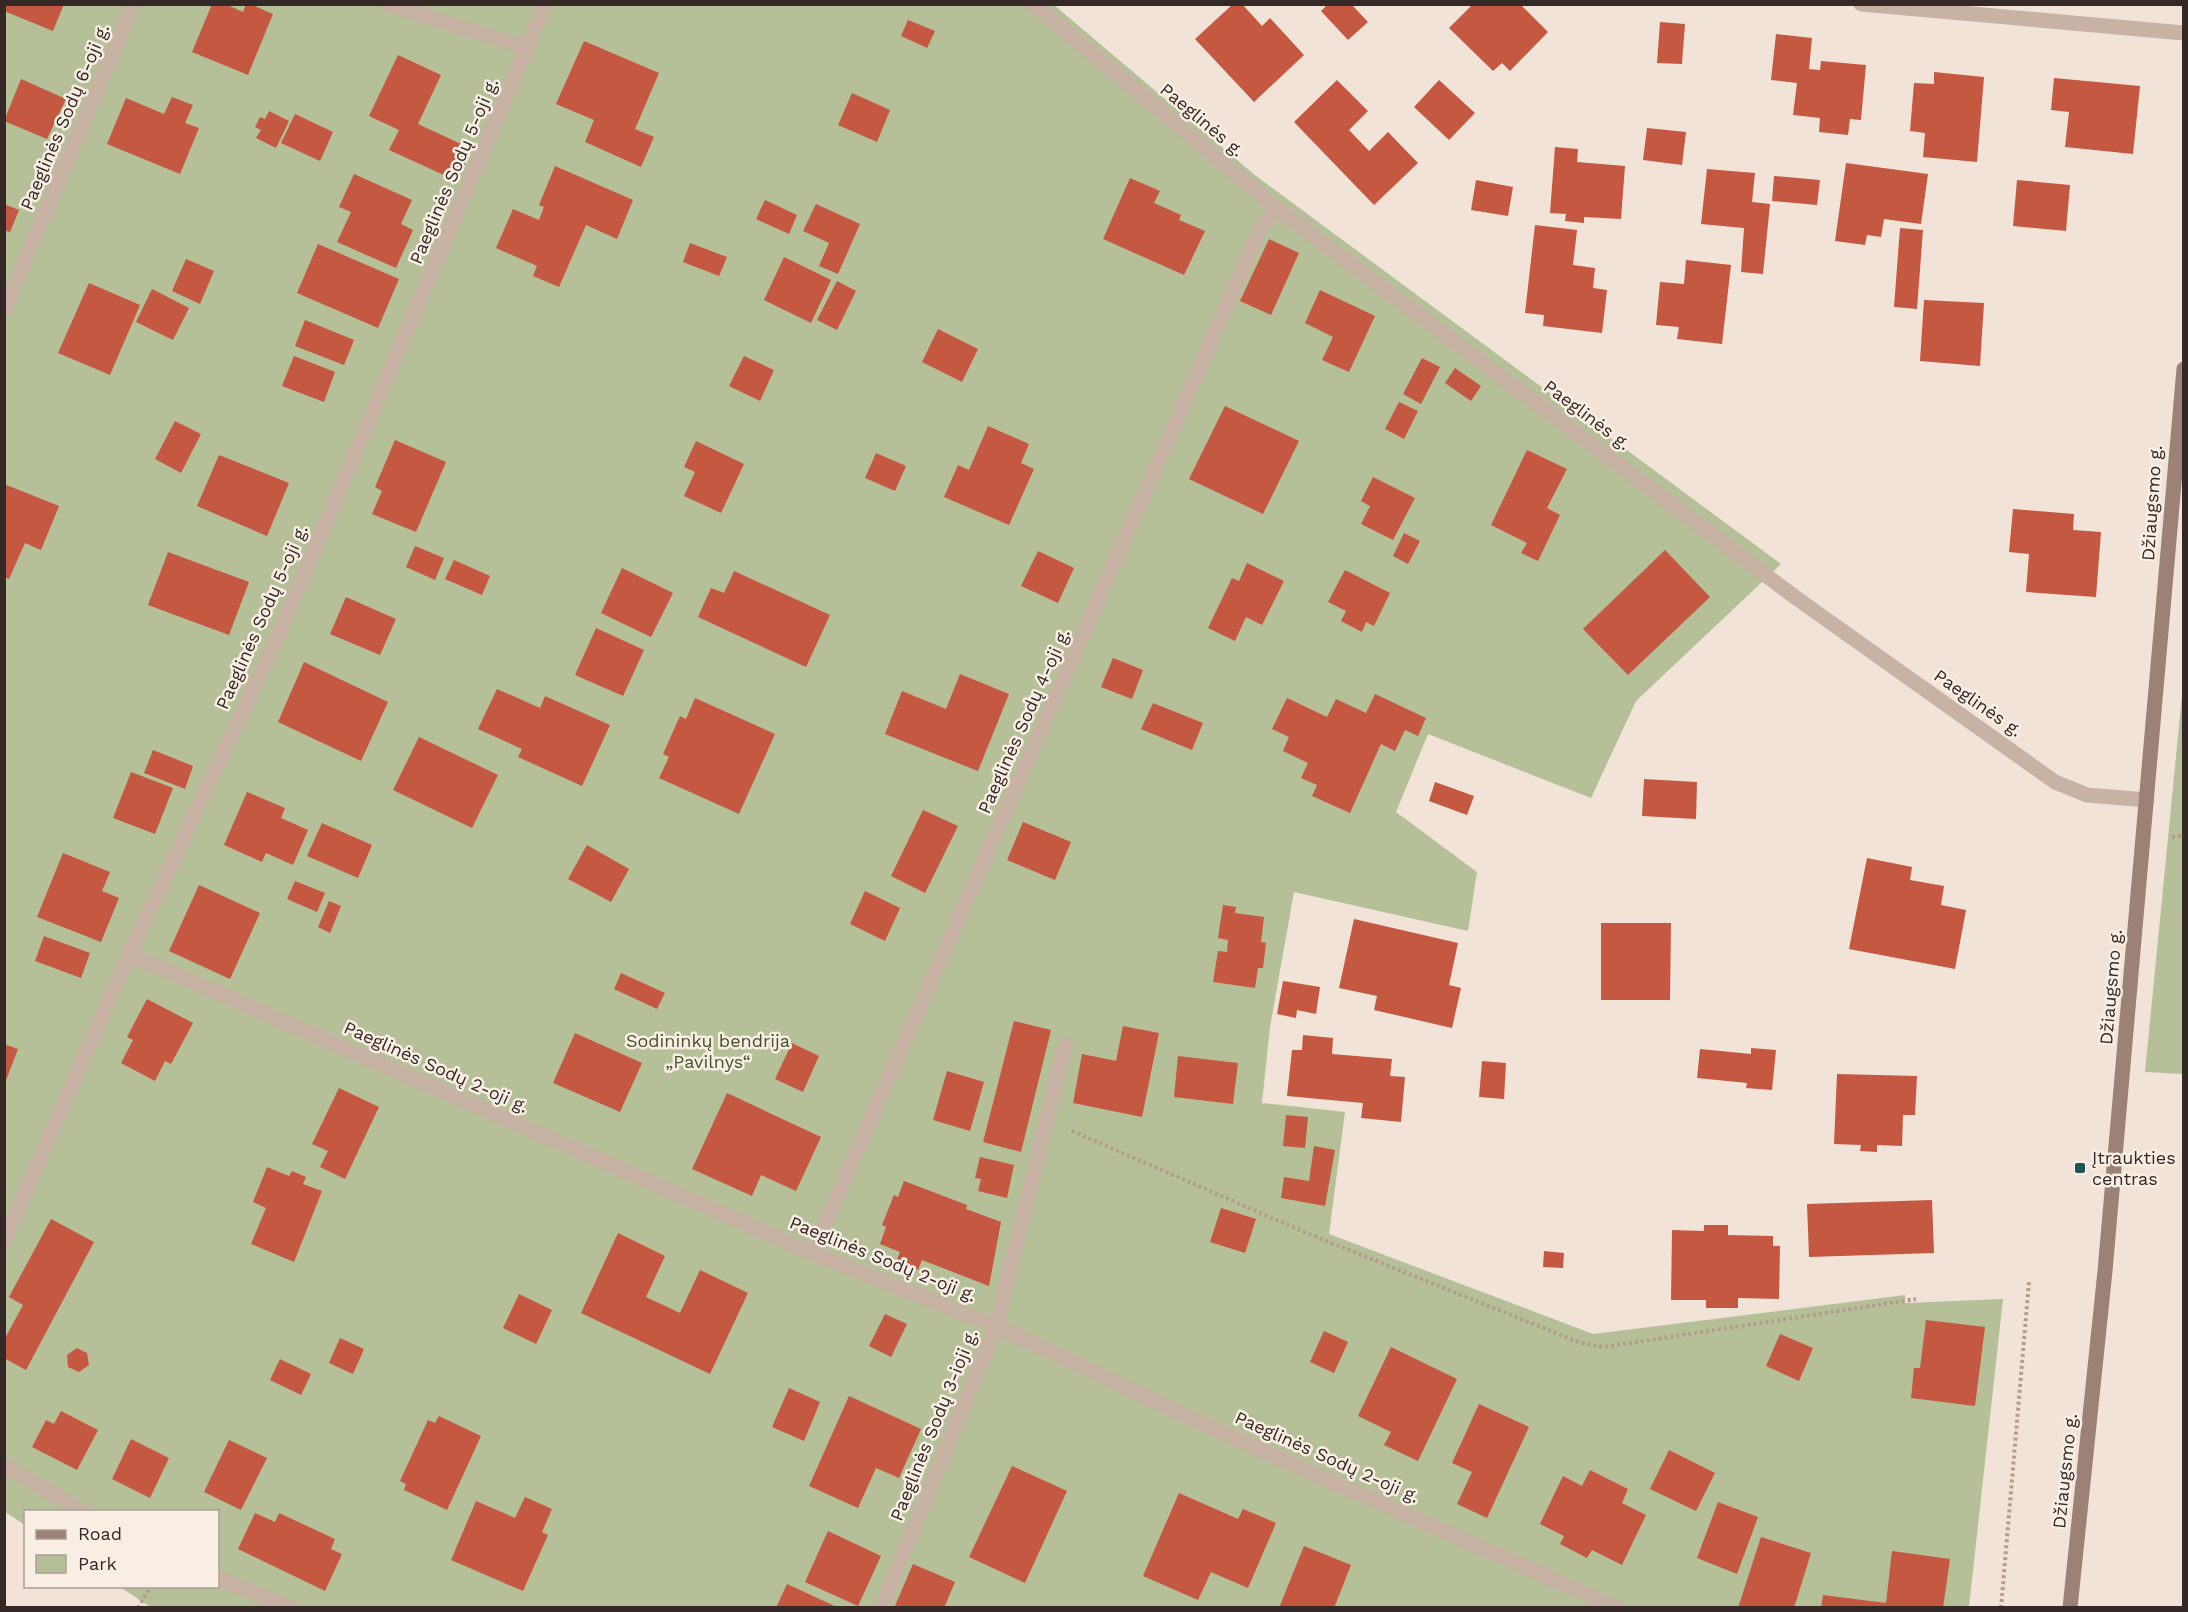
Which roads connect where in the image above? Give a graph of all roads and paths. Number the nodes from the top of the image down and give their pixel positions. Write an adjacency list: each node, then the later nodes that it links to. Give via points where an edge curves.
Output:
1 (133, 4): 9 (street, Paeglinės Sodų 6-oji g.)
2 (387, 4): 7 (street)
3 (545, 4): 7 (street, Paeglinės Sodų 5-oji g.)
4 (1033, 4): 8 (street, Paeglinės g.)
5 (1861, 4): 6 (street)
6 (2184, 33)
7 (527, 48): 12 (street, Paeglinės Sodų 5-oji g., via 276,640)
8 (1276, 208): 11 (street, Paeglinės g., via 1799,600 2055,782 2087,795); 16 (street, Paeglinės Sodų 4-oji g., via 1255,240)
9 (4, 310)
10 (2184, 369): 11 (street, Džiaugsmo g.)
11 (2147, 800): 29 (street, Džiaugsmo g.)
12 (129, 954): 15 (street, Paeglinės Sodų 5-oji g.); 16 (street, Paeglinės Sodų 2-oji g.)
13 (1065, 1045): 14 (street, Paeglinės Sodų 3-ioji g.)
14 (1046, 1120): 18 (path, via 1309,1234 1581,1342 1604,1347); 19 (street, Paeglinės Sodų 3-ioji g.)
15 (4, 1241)
16 (812, 1253): 19 (street, Paeglinės Sodų 2-oji g.)
17 (2030, 1282): 28 (path)
18 (1916, 1299)
19 (996, 1326): 26 (street, Paeglinės Sodų 3-ioji g.); 27 (street, Paeglinės Sodų 2-oji g., via 1229,1436)
20 (4, 1466): 21 (street)
21 (80, 1510)
22 (219, 1580): 25 (street)
23 (151, 1588): 24 (path)
24 (138, 1608)
25 (292, 1608)
26 (881, 1608)
27 (1617, 1608)
28 (2001, 1608)
29 (2070, 1608)

